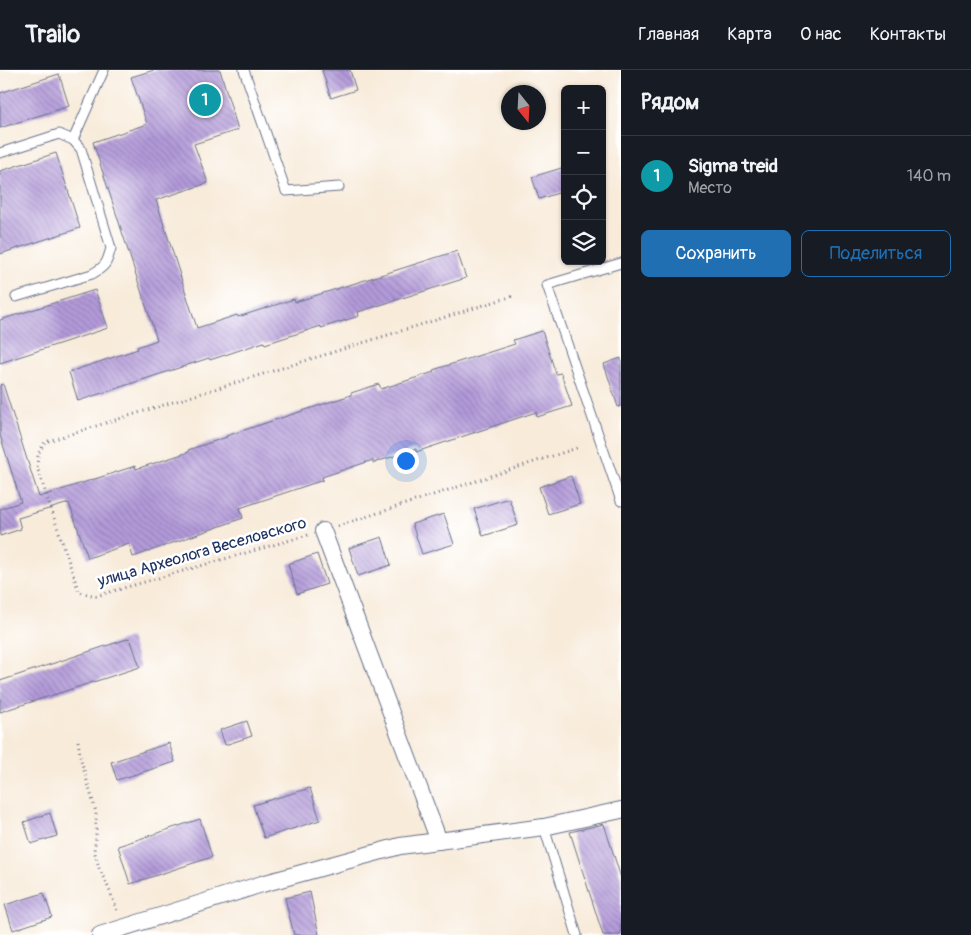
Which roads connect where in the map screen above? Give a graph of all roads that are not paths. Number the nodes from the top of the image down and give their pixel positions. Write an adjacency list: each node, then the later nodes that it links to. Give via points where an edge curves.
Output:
1 (104, 70): 3 (lane)
2 (244, 70): 5 (lane, via 286,191)
3 (74, 140): 4 (lane, via 60,134); 7 (lane, via 81,149 111,248 108,260 103,268 92,274)
4 (0, 154)
5 (339, 187)
6 (621, 263): 8 (lane, via 547,285)
7 (16, 297)
8 (621, 502)
9 (323, 531): 12 (street)
10 (621, 810): 11 (street)
11 (544, 827): 12 (street); 14 (lane)
12 (439, 841): 13 (street, via 400,846 281,878)
13 (100, 935)
14 (577, 935)

